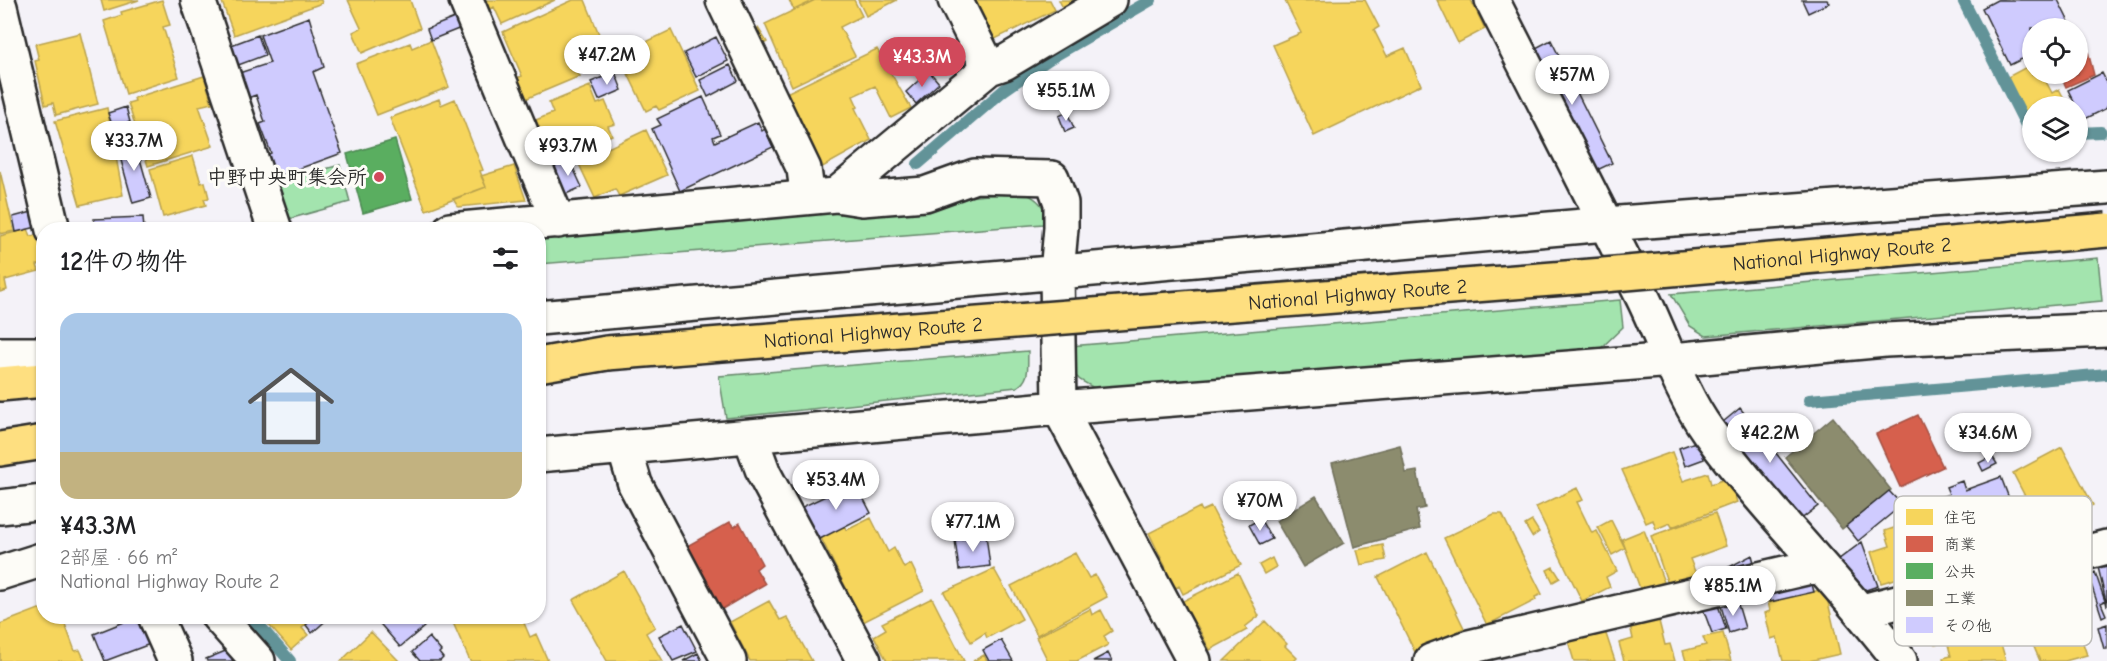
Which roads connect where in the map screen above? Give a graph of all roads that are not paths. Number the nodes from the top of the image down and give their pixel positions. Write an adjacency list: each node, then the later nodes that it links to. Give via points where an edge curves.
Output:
1 (198, 0): 14 (street)
2 (466, 0): 12 (street)
3 (723, 0): 11 (street, via 804,169 806,184)
4 (955, 0): 8 (street)
5 (1110, 0): 8 (street, via 1004,63)
6 (1492, 0): 16 (street)
7 (0, 7): 13 (street)
8 (988, 68): 10 (street)
9 (2107, 188): 16 (street)
10 (836, 195): 11 (street); 18 (street, via 862,199 925,194 975,176 1052,177 1061,203)
11 (800, 198): 12 (street)
12 (558, 220): 15 (street)
13 (51, 222)
14 (272, 222)
15 (536, 222)
16 (1606, 224): 18 (street); 25 (street)
17 (2107, 230): 22 (highway, National Highway Route 2, bridge, via 1604,275)
18 (1057, 273): 19 (street); 29 (street)
19 (546, 317)
20 (2107, 330): 25 (street, via 1885,340)
21 (546, 353): 22 (highway, National Highway Route 2)
22 (607, 353): 26 (highway, National Highway Route 2)
23 (0, 354): 24 (street)
24 (36, 354)
25 (1672, 360): 29 (street); 40 (street, via 1707,430)
26 (546, 364)
27 (36, 381): 28 (highway)
28 (0, 384)
29 (1059, 408): 30 (street); 50 (street)
30 (750, 436): 32 (street); 49 (street, via 764,474)
31 (36, 443): 33 (highway)
32 (624, 447): 34 (street); 48 (street, via 635,484)
33 (0, 448)
34 (546, 454)
35 (36, 503): 36 (street)
36 (0, 507)
37 (2107, 547): 38 (street)
38 (2092, 551)
39 (36, 562): 41 (street)
40 (1819, 565): 43 (street); 51 (street, via 1469,647)
41 (0, 573)
42 (1894, 603): 43 (street)
43 (1863, 611): 52 (street)
44 (159, 624): 46 (street)
45 (225, 624): 47 (street)
46 (175, 661)
47 (258, 661)
48 (729, 661)
49 (864, 661)
50 (1194, 661)
51 (1431, 661)
52 (1900, 661)

